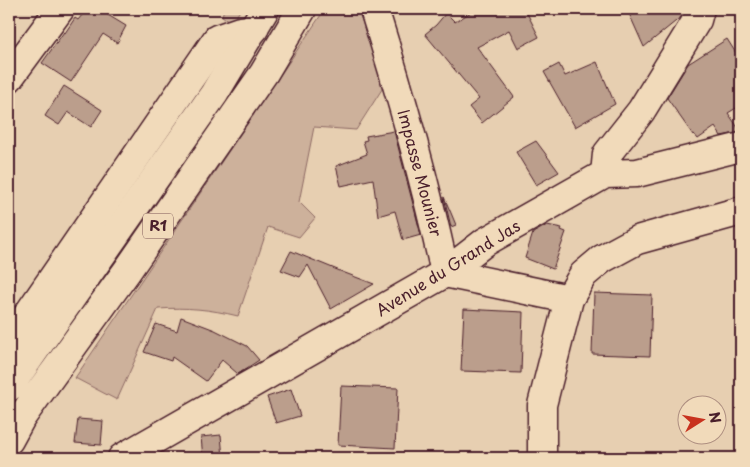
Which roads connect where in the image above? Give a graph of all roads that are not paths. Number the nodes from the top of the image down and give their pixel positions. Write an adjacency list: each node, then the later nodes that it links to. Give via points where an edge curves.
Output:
1 (60, 9): 6 (main road)
2 (302, 9): 14 (main road, R1, via 264,73 21,418)
3 (374, 9): 10 (main road, Impasse Mounier, via 416,155)
4 (700, 9): 8 (main road, via 697,20 641,111 607,154)
5 (260, 19): 12 (main road, via 217,40); 13 (main road, R1, via 214,94)
6 (9, 78)
7 (741, 146): 8 (main road, via 637,173)
8 (605, 174): 10 (main road, Avenue du Grand Jas, via 485,242)
9 (741, 211): 11 (main road, via 637,240 602,259 583,276)
10 (445, 273): 11 (main road); 15 (main road, Avenue du Grand Jas)
11 (569, 299): 16 (main road, via 542,405)
12 (9, 342)
13 (9, 387)
14 (9, 440)
15 (122, 458)
16 (542, 458)

